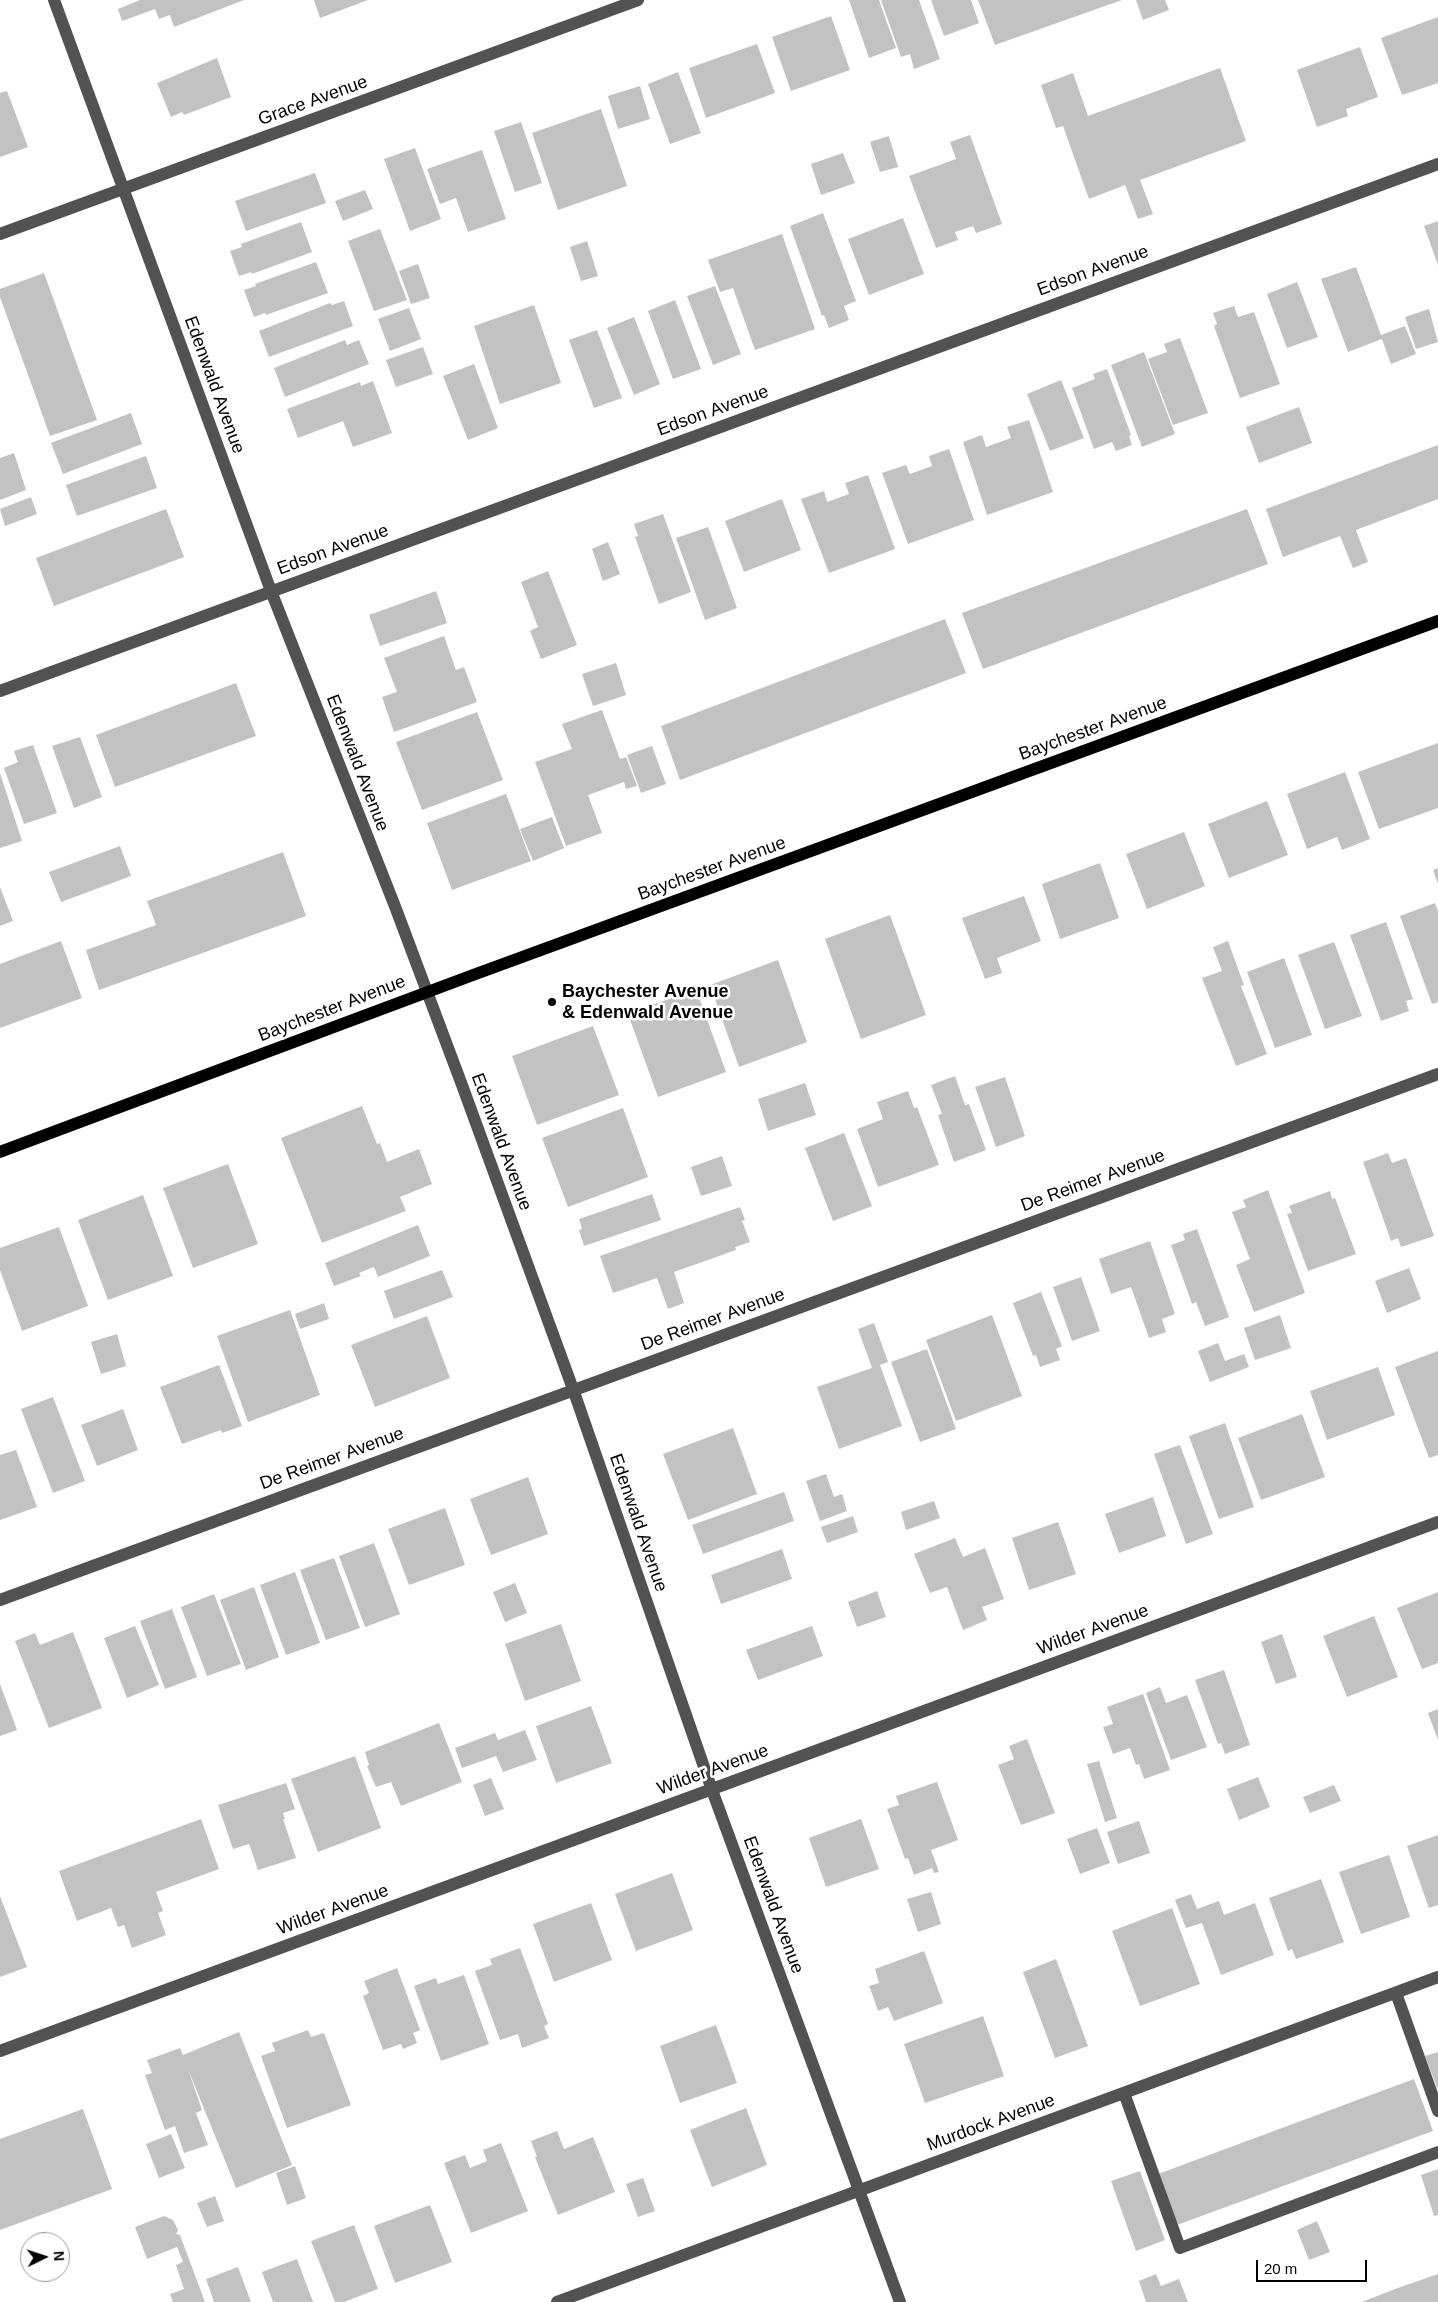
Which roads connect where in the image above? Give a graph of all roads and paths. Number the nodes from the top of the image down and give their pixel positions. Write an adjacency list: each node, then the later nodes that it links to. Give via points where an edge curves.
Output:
1 (54, 0): 4 (street, Edenwald Avenue)
2 (638, 0): 4 (street, Grace Avenue)
3 (1438, 164): 6 (street, Edson Avenue)
4 (124, 188): 5 (street, Grace Avenue); 6 (street, Edenwald Avenue)
5 (0, 234)
6 (271, 591): 8 (street, Edson Avenue); 9 (street, Edenwald Avenue)
7 (1438, 621): 9 (main road, Baychester Avenue)
8 (0, 690)
9 (426, 992): 11 (main road, Baychester Avenue); 12 (street, Edenwald Avenue)
10 (1438, 1074): 12 (street, De Reimer Avenue)
11 (0, 1152)
12 (573, 1389): 14 (street, De Reimer Avenue); 15 (street, Edenwald Avenue)
13 (1438, 1522): 15 (street, Wilder Avenue)
14 (0, 1600)
15 (712, 1790): 18 (street, Wilder Avenue); 22 (street, Edenwald Avenue)
16 (1438, 1977): 17 (street, Murdock Avenue)
17 (1396, 1993): 19 (street, Murdock Avenue); 20 (street)
18 (0, 2051)
19 (1124, 2093): 21 (street, via 1180,2248); 22 (street, Murdock Avenue)
20 (1438, 2111)
21 (1438, 2152)
22 (859, 2190): 23 (street, Murdock Avenue); 24 (street, Edenwald Avenue)
23 (557, 2302)
24 (900, 2302)

